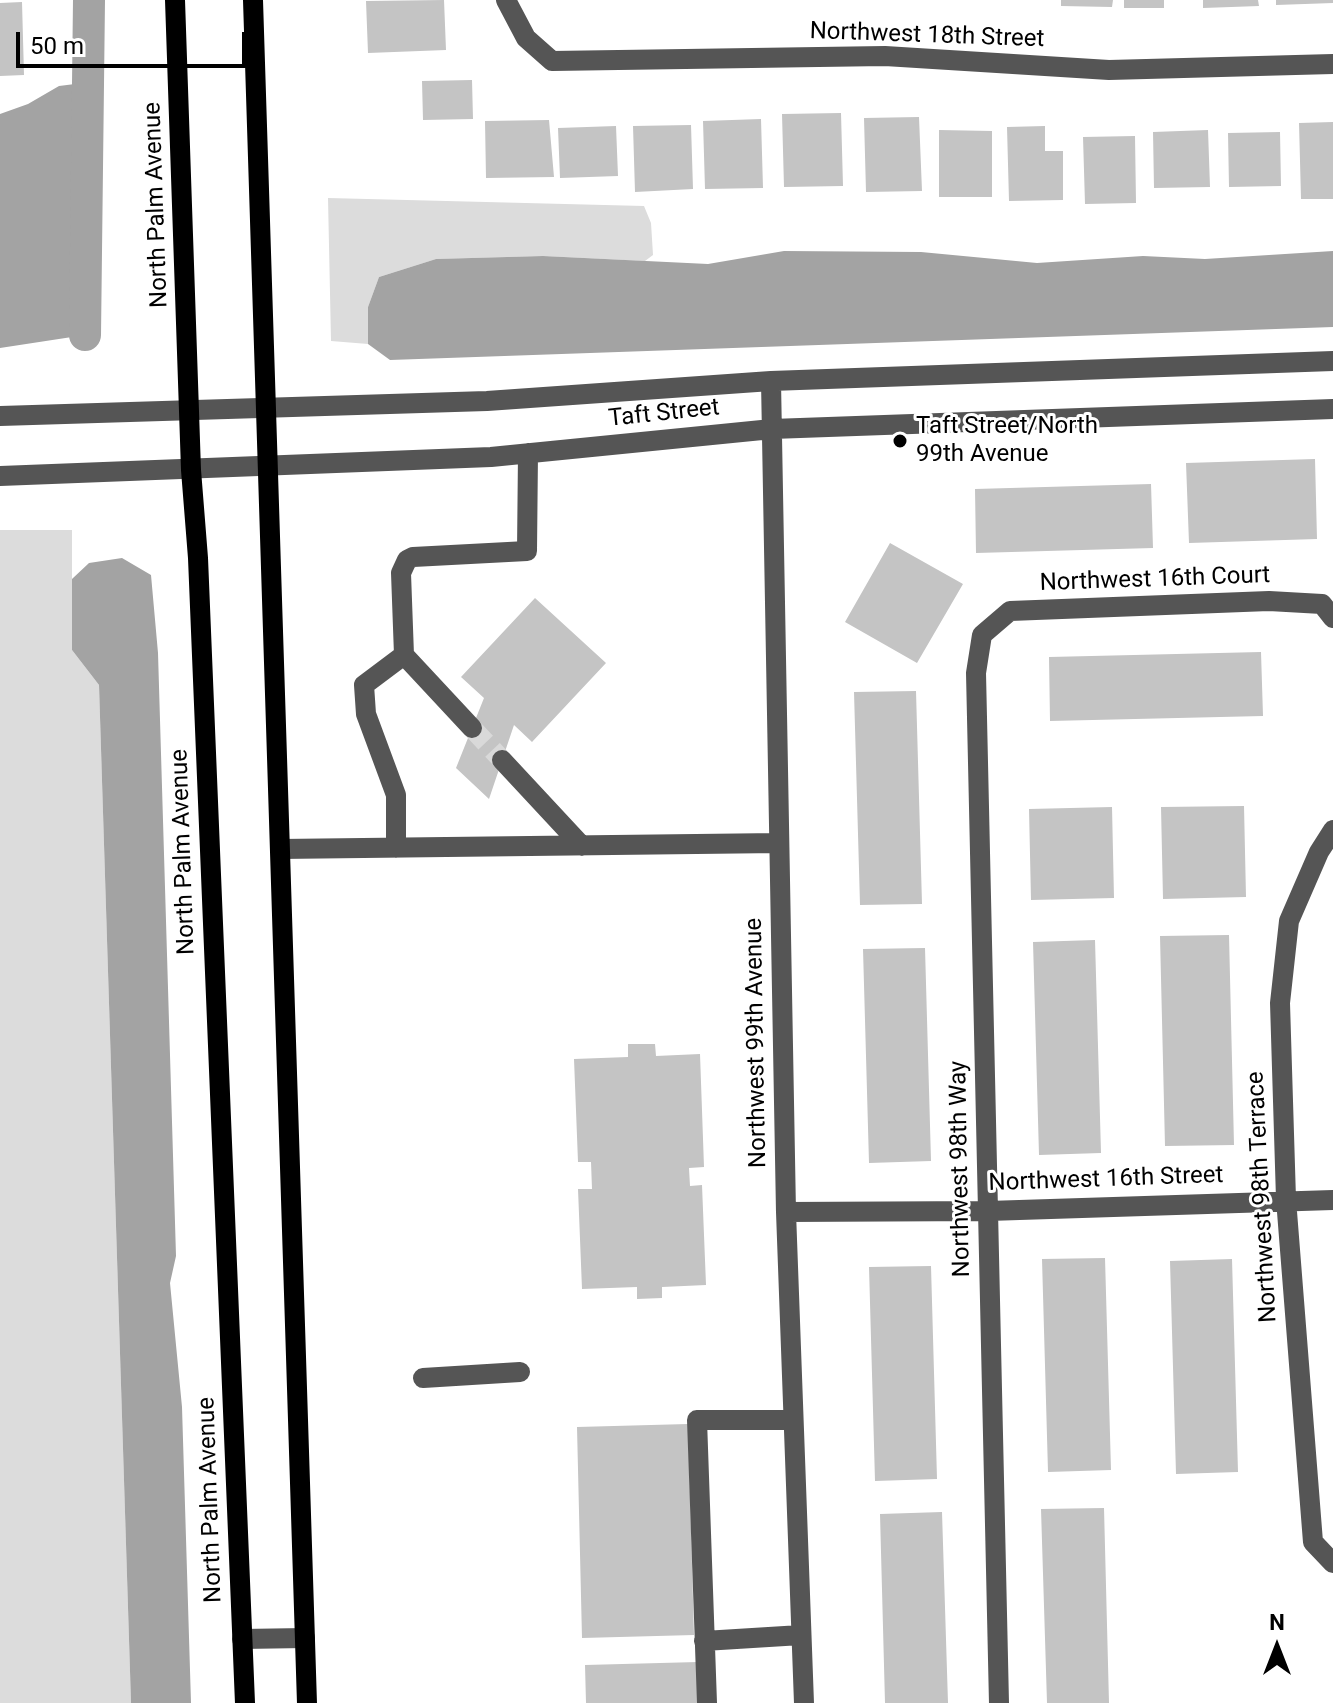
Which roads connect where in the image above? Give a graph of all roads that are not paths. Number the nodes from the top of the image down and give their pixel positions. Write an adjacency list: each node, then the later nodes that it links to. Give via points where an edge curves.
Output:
1 (175, 0): 8 (main road, North Palm Avenue)
2 (253, 0): 7 (main road)
3 (506, 0): 4 (street, Northwest 18th Street, via 526,38 552,61 885,56 1109,70)
4 (1333, 64)
5 (1333, 361): 6 (street, Taft Street)
6 (771, 381): 7 (street, Taft Street, via 487,401); 11 (street, Northwest 99th Avenue)
7 (265, 406): 8 (street, Taft Street); 13 (main road)
8 (189, 408): 10 (street, Taft Street); 14 (main road, North Palm Avenue)
9 (1333, 409): 11 (street, Taft Street)
10 (0, 416)
11 (772, 429): 12 (street, Taft Street); 22 (street, Northwest 99th Avenue)
12 (528, 453): 13 (street, Taft Street); 18 (street, via 527,551 407,560 401,573)
13 (267, 467): 14 (street, Taft Street); 25 (main road)
14 (191, 470): 15 (street, Taft Street); 36 (main road, North Palm Avenue)
15 (0, 476)
16 (1333, 618): 17 (street, Northwest 16th Court, via 1322,604 1269,601 1010,611)
17 (982, 635): 28 (street, Northwest 98th Way, via 976,673)
18 (404, 655): 19 (street); 24 (street, via 364,685 366,714 396,795)
19 (472, 728)
20 (502, 760): 23 (street)
21 (1333, 830): 26 (street, Northwest 98th Terrace, via 1289,921 1280,1003)
22 (779, 843): 23 (street); 29 (street, Northwest 99th Avenue)
23 (582, 846): 24 (street)
24 (396, 848): 25 (street)
25 (280, 849): 35 (main road)
26 (1286, 1199): 27 (street, Northwest 16th Street); 28 (street, Northwest 16th Street); 33 (street, Northwest 98th Terrace, via 1313,1542)
27 (1333, 1200)
28 (988, 1211): 29 (street, Northwest 16th Street); 42 (street, Northwest 98th Way)
29 (786, 1212): 32 (street, Northwest 99th Avenue)
30 (520, 1372): 31 (street)
31 (423, 1378)
32 (793, 1420): 34 (street, Northwest 99th Avenue); 37 (street, via 697,1420)
33 (1333, 1563)
34 (801, 1635): 37 (street); 41 (street, Northwest 99th Avenue)
35 (305, 1638): 36 (street); 39 (main road)
36 (242, 1639): 38 (main road, North Palm Avenue)
37 (704, 1641): 40 (street)
38 (245, 1703)
39 (307, 1703)
40 (707, 1703)
41 (804, 1703)
42 (999, 1703)

